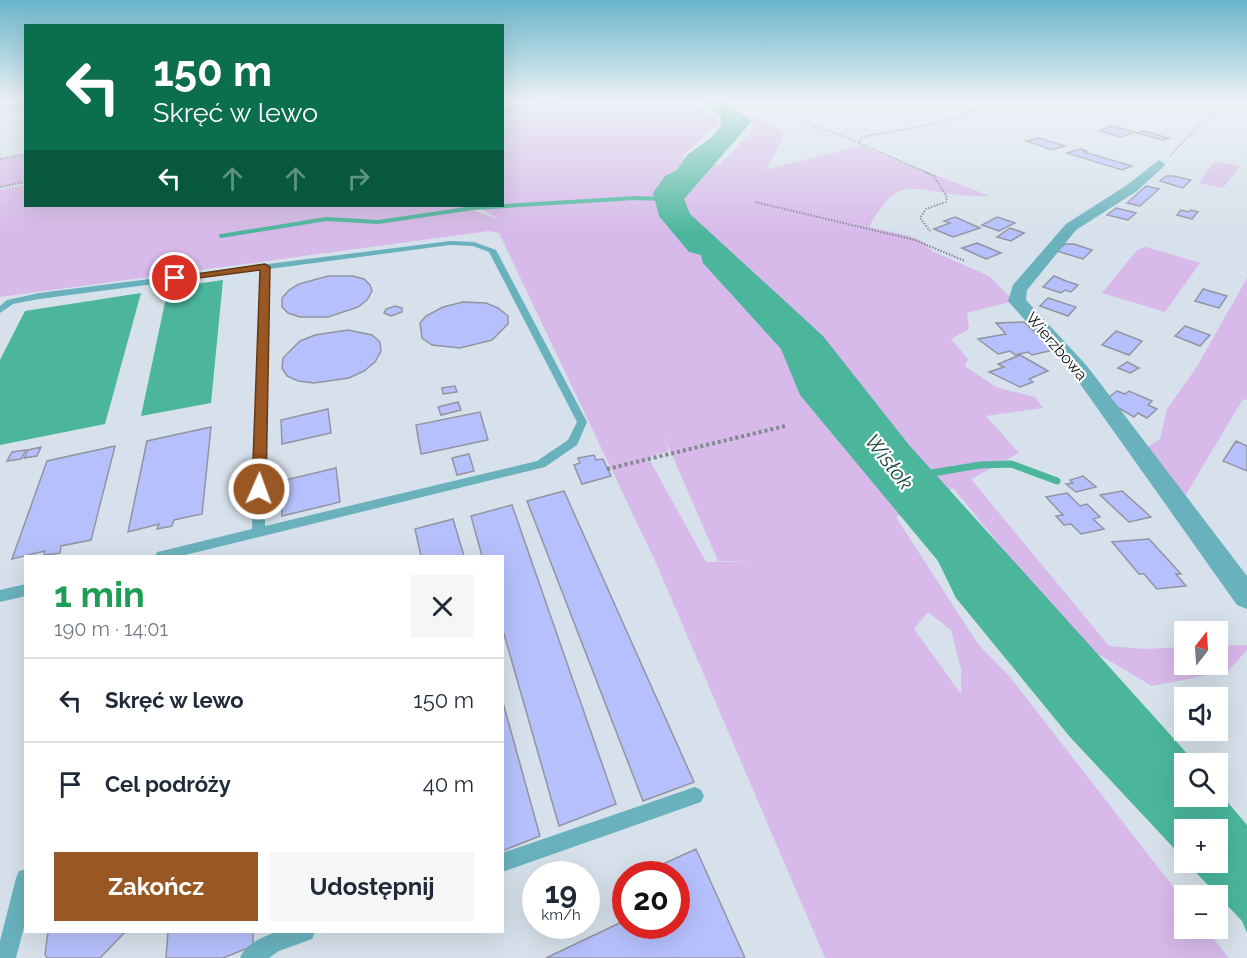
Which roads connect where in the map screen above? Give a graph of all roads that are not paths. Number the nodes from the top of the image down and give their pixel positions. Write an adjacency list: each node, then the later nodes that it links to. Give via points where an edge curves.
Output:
1 (1159, 164): 8 (street, Wierzbowa, via 1131,188 1071,227 1019,289 1017,301 1080,370)
2 (265, 267): 3 (lane, via 39,296 10,302); 4 (lane); 4 (lane, via 450,243 492,250 582,422 573,442 541,464)
3 (0, 310)
4 (258, 533): 5 (lane)
5 (166, 555)
6 (24, 590): 7 (lane)
7 (0, 596)
8 (1247, 597)
9 (695, 796): 10 (lane)
10 (504, 862)
11 (24, 886): 14 (lane)
12 (298, 933): 13 (lane)
13 (272, 937): 15 (lane)
14 (6, 958)
15 (250, 958)

